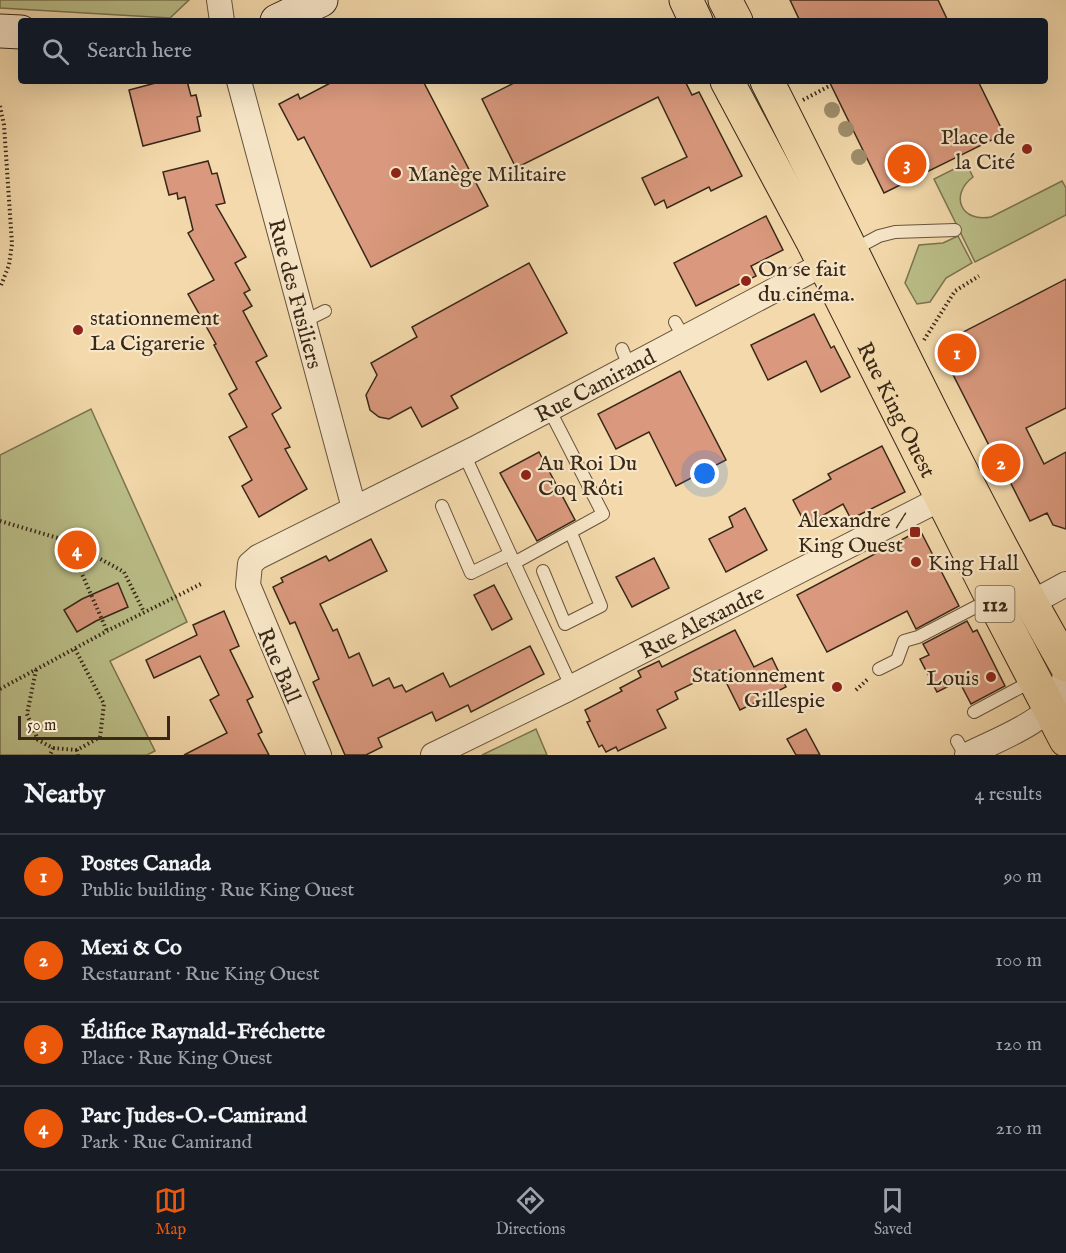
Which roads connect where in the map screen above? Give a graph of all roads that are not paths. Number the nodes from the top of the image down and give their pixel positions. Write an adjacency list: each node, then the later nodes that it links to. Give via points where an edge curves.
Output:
1 (219, 0): 5 (street)
2 (321, 0): 6 (main road)
3 (686, 0): 7 (main road)
4 (725, 0): 8 (main road)
5 (222, 18)
6 (282, 18)
7 (695, 18)
8 (734, 18)
9 (0, 31): 10 (main road)
10 (18, 32)
11 (241, 84): 17 (street, Rue des Fusiliers)
12 (729, 84): 15 (main road, Rue King Ouest / 112)
13 (768, 84): 15 (main road, Rue King Ouest / 112)
14 (955, 230): 15 (lane, Rue Camirand, via 895,231)
15 (838, 256): 18 (street, Rue Camirand, via 625,358); 20 (main road, Rue King Ouest / 112); 20 (main road, Rue King Ouest / 112, via 909,364)
16 (325, 311): 17 (lane)
17 (303, 322): 22 (street, Rue des Fusiliers)
18 (549, 409): 19 (street, Rue Camirand); 23 (lane, via 603,514)
19 (464, 454): 22 (street, Rue Camirand); 24 (lane)
20 (955, 491): 28 (main road, Rue King Ouest / 112); 29 (main road, Rue King Ouest / 112); 33 (street, Rue Alexandre)
21 (442, 506): 24 (lane, via 471,573)
22 (354, 508): 26 (street, Rue Camirand, via 258,557 250,564)
23 (571, 533): 24 (lane); 25 (lane, via 601,606 565,624)
24 (512, 559): 33 (lane)
25 (543, 571)
26 (248, 573): 38 (street, Rue Ball, via 254,603)
27 (1066, 584): 29 (street)
28 (992, 598): 31 (lane, via 904,641 897,660); 32 (main road, Rue King Ouest / 112)
29 (1031, 603): 30 (main road, Rue King Ouest / 112)
30 (1066, 667): 34 (street, via 1061,693)
31 (879, 669)
32 (1035, 680): 34 (main road, Rue King Ouest / 112); 35 (lane)
33 (572, 688): 39 (street, Rue Alexandre)
34 (1049, 710): 36 (main road, Rue King Ouest / 112); 37 (street, via 1023,727)
35 (974, 712)
36 (1066, 740)
37 (963, 750)
38 (319, 755)
39 (433, 755)

